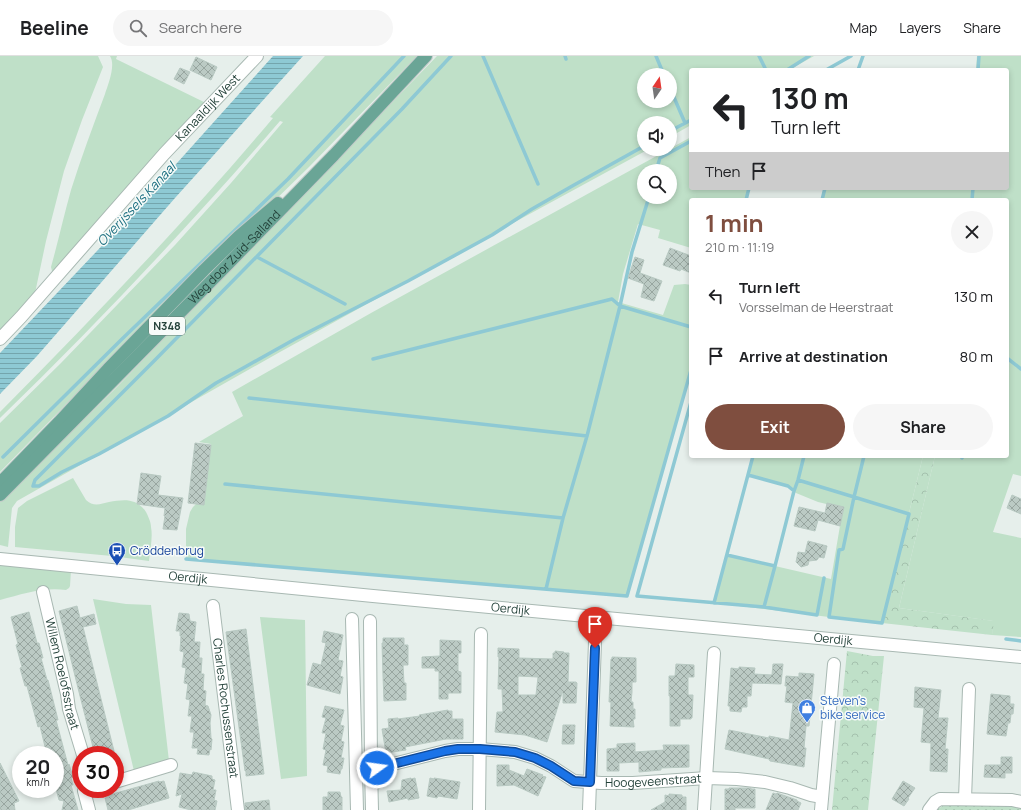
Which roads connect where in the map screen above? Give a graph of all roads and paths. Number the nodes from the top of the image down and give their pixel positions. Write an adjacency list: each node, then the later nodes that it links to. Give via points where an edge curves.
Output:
1 (257, 56): 4 (street, Kanaaldijk West, via 164,154)
2 (426, 56): 3 (main road, Weg door Zuid-Salland / N348)
3 (334, 155): 5 (main road, Weg door Zuid-Salland / N348, via 239,236 204,270); 6 (main road, Weg door Zuid-Salland / N348)
4 (0, 339)
5 (0, 483)
6 (0, 495)
7 (0, 559): 15 (street, Oerdijk)
8 (43, 592): 18 (street, Willem Roelofsstraat, via 69,709)
9 (213, 606): 31 (street, Charles Rochussenstraat)
10 (352, 620): 24 (street)
11 (370, 621): 21 (street)
12 (481, 634): 19 (street)
13 (595, 642): 25 (street)
14 (714, 653): 22 (street)
15 (1021, 657)
16 (834, 664): 26 (street)
17 (969, 689): 28 (street)
18 (80, 746)
19 (480, 749): 21 (street, Hoogeveenstraat, via 445,751 377,768); 25 (street, Hoogeveenstraat, via 515,752 535,758 574,781); 34 (street)
20 (171, 765): 23 (street)
21 (371, 773): 24 (street, Hoogeveenstraat); 33 (street)
22 (707, 778): 25 (street, Hoogeveenstraat, via 633,783); 26 (street, Hoogeveenstraat, via 765,782); 36 (street)
23 (124, 779)
24 (356, 780): 32 (street)
25 (590, 782): 35 (street)
26 (822, 797): 37 (street)
27 (88, 798): 30 (street)
28 (965, 799): 29 (street); 38 (street, via 940,799)
29 (1021, 802)
30 (89, 810)
31 (238, 810)
32 (357, 810)
33 (372, 810)
34 (479, 810)
35 (588, 810)
36 (704, 810)
37 (821, 810)
38 (929, 810)

